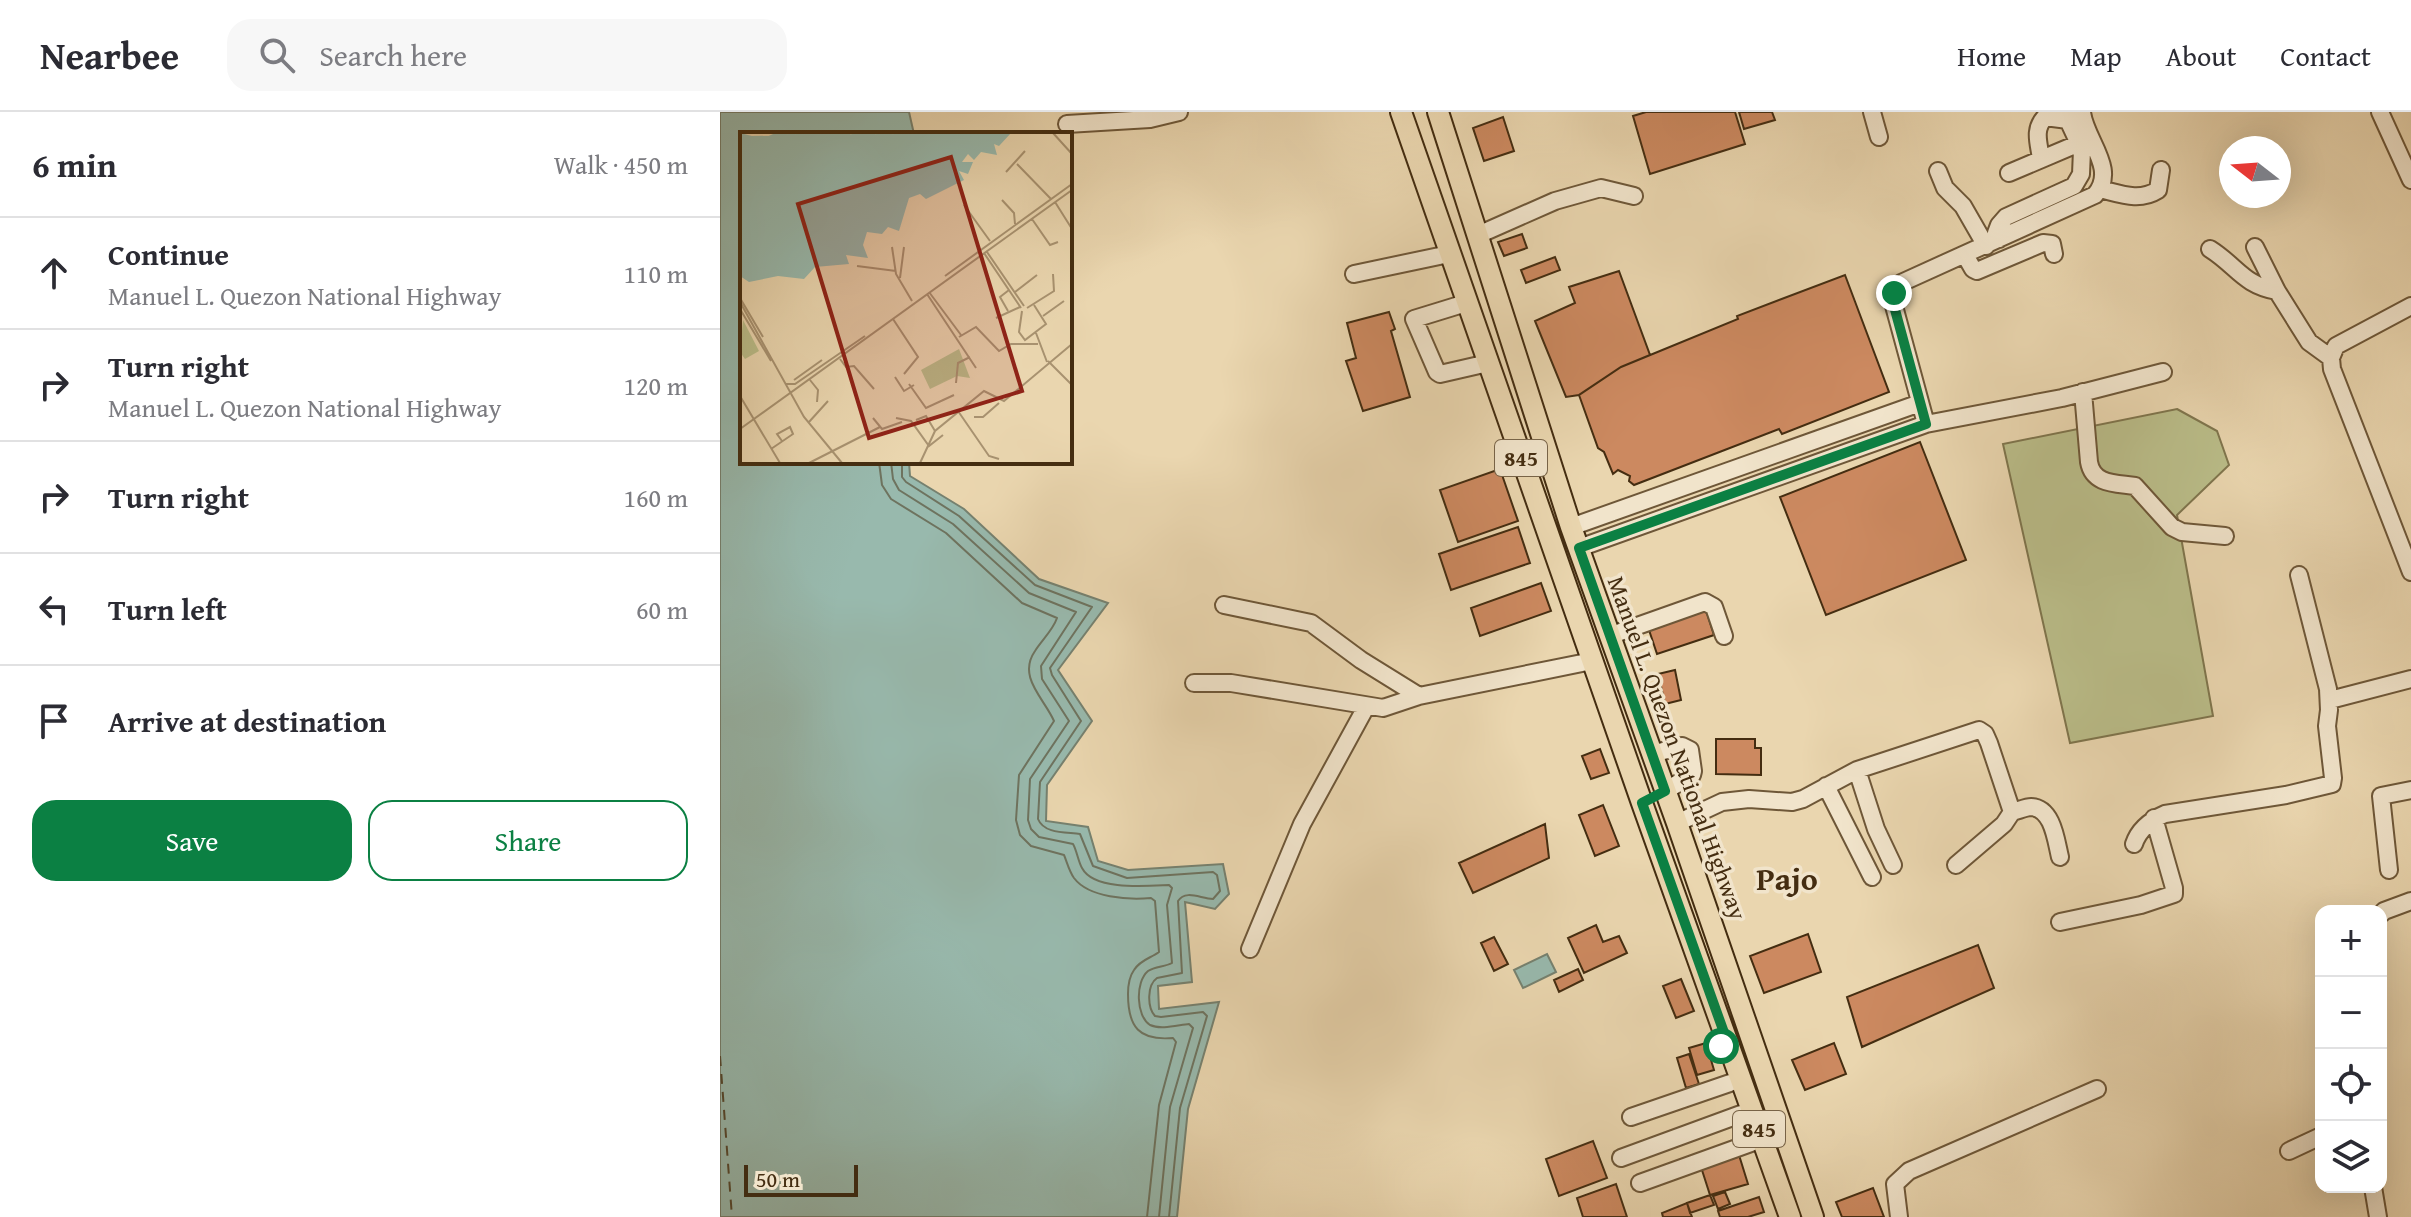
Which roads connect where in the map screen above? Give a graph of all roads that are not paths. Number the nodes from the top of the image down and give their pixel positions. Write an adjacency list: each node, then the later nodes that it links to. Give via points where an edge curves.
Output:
1 (1179, 112): 7 (street)
2 (1401, 112): 21 (main road, Manuel L. Quezon National Highway / 845)
3 (1438, 112): 17 (main road, Manuel L. Quezon National Highway / 845)
4 (1872, 112): 8 (street)
5 (2380, 112): 14 (street)
6 (2074, 115): 9 (street, via 2083,123); 10 (street, via 2045,117 2038,124)
7 (1067, 124)
8 (1879, 137)
9 (2085, 141): 10 (street); 15 (street, via 2104,174); 18 (street, via 2074,186 2006,217)
10 (2041, 159): 13 (street)
11 (2161, 170): 15 (street, via 2158,190 2149,196)
12 (1938, 171): 18 (street, via 1945,188)
13 (2009, 173)
14 (2411, 180)
15 (2100, 189): 18 (street)
16 (1634, 196): 17 (street, via 1601,188 1555,201)
17 (1478, 235): 36 (main road, Manuel L. Quezon National Highway / 845)
18 (1992, 242): 23 (street)
19 (2255, 247): 25 (street)
20 (2210, 249): 25 (street, via 2249,282)
21 (1449, 254): 24 (street); 26 (main road, Manuel L. Quezon National Highway / 845)
22 (2054, 254): 23 (street, via 2052,244 2043,243 1977,271)
23 (1965, 255): 32 (street, via 1901,283 1894,293)
24 (1354, 274)
25 (2277, 291): 28 (street, via 2309,342)
26 (1466, 303): 29 (main road, Manuel L. Quezon National Highway / 845); 29 (street, via 1414,319 1440,374)
27 (2411, 306): 28 (street, via 2336,346)
28 (2331, 358): 39 (street)
29 (1488, 363): 44 (main road, Manuel L. Quezon National Highway / 845)
30 (2163, 372): 31 (street)
31 (2083, 392): 33 (street); 37 (street, via 2090,471 2095,477 2135,486 2167,523 2182,532)
32 (1920, 403): 33 (street); 34 (street)
33 (1926, 424): 35 (street)
34 (1662, 495): 35 (street); 36 (street)
35 (1670, 515): 38 (street)
36 (1571, 527): 38 (main road, Manuel L. Quezon National Highway / 845)
37 (2225, 536)
38 (1579, 548): 42 (main road, Manuel L. Quezon National Highway / 845)
39 (2411, 572)
40 (2299, 575): 48 (street)
41 (1224, 605): 47 (street, via 1311,623)
42 (1609, 636): 43 (street, via 1705,602 1714,607); 50 (main road, Manuel L. Quezon National Highway / 845)
43 (1724, 636)
44 (1592, 661): 47 (street); 55 (main road, Manuel L. Quezon National Highway / 845)
45 (2411, 679): 48 (street)
46 (1194, 683): 49 (street, via 1231,683)
47 (1419, 696): 49 (street, via 1383,708)
48 (2330, 700): 57 (street, via 2332,784)
49 (1366, 707): 68 (street, via 1302,824)
50 (1652, 754): 54 (main road, Manuel L. Quezon National Highway / 845); 54 (street, via 1682,746 1690,750 1692,775)
51 (1857, 770): 52 (street); 56 (street, via 1979,730 1989,743); 61 (street)
52 (1826, 786): 58 (street, via 1792,802 1722,802); 64 (street)
53 (2411, 790): 63 (street, via 2381,796)
54 (1665, 791): 55 (main road); 58 (main road, Manuel L. Quezon National Highway / 845)
55 (1642, 803): 69 (main road, Manuel L. Quezon National Highway / 845)
56 (2012, 812): 60 (street, via 2032,807 2048,817); 62 (street)
57 (2154, 818): 59 (street); 67 (street, via 2174,894)
58 (1677, 823): 82 (main road, Manuel L. Quezon National Highway / 845)
59 (2134, 844)
60 (2060, 857)
61 (1893, 865)
62 (1956, 865)
63 (2389, 870)
64 (1872, 877)
65 (2411, 901): 66 (street)
66 (2387, 910)
67 (2060, 922)
68 (1250, 949)
69 (1727, 1041): 70 (main road, via 1720,1054); 81 (main road, Manuel L. Quezon National Highway / 845)
70 (1730, 1083): 72 (main road); 73 (street)
71 (2097, 1089): 83 (street, via 1909,1171 1895,1184)
72 (1741, 1114): 75 (main road); 77 (street)
73 (1631, 1117)
74 (2315, 1139): 76 (street)
75 (1751, 1143): 78 (street); 80 (main road)
76 (2289, 1151)
77 (1621, 1158)
78 (1640, 1183)
79 (2374, 1193): 84 (street)
80 (1777, 1217)
81 (1790, 1217)
82 (1813, 1217)
83 (1899, 1217)
84 (2378, 1217)

